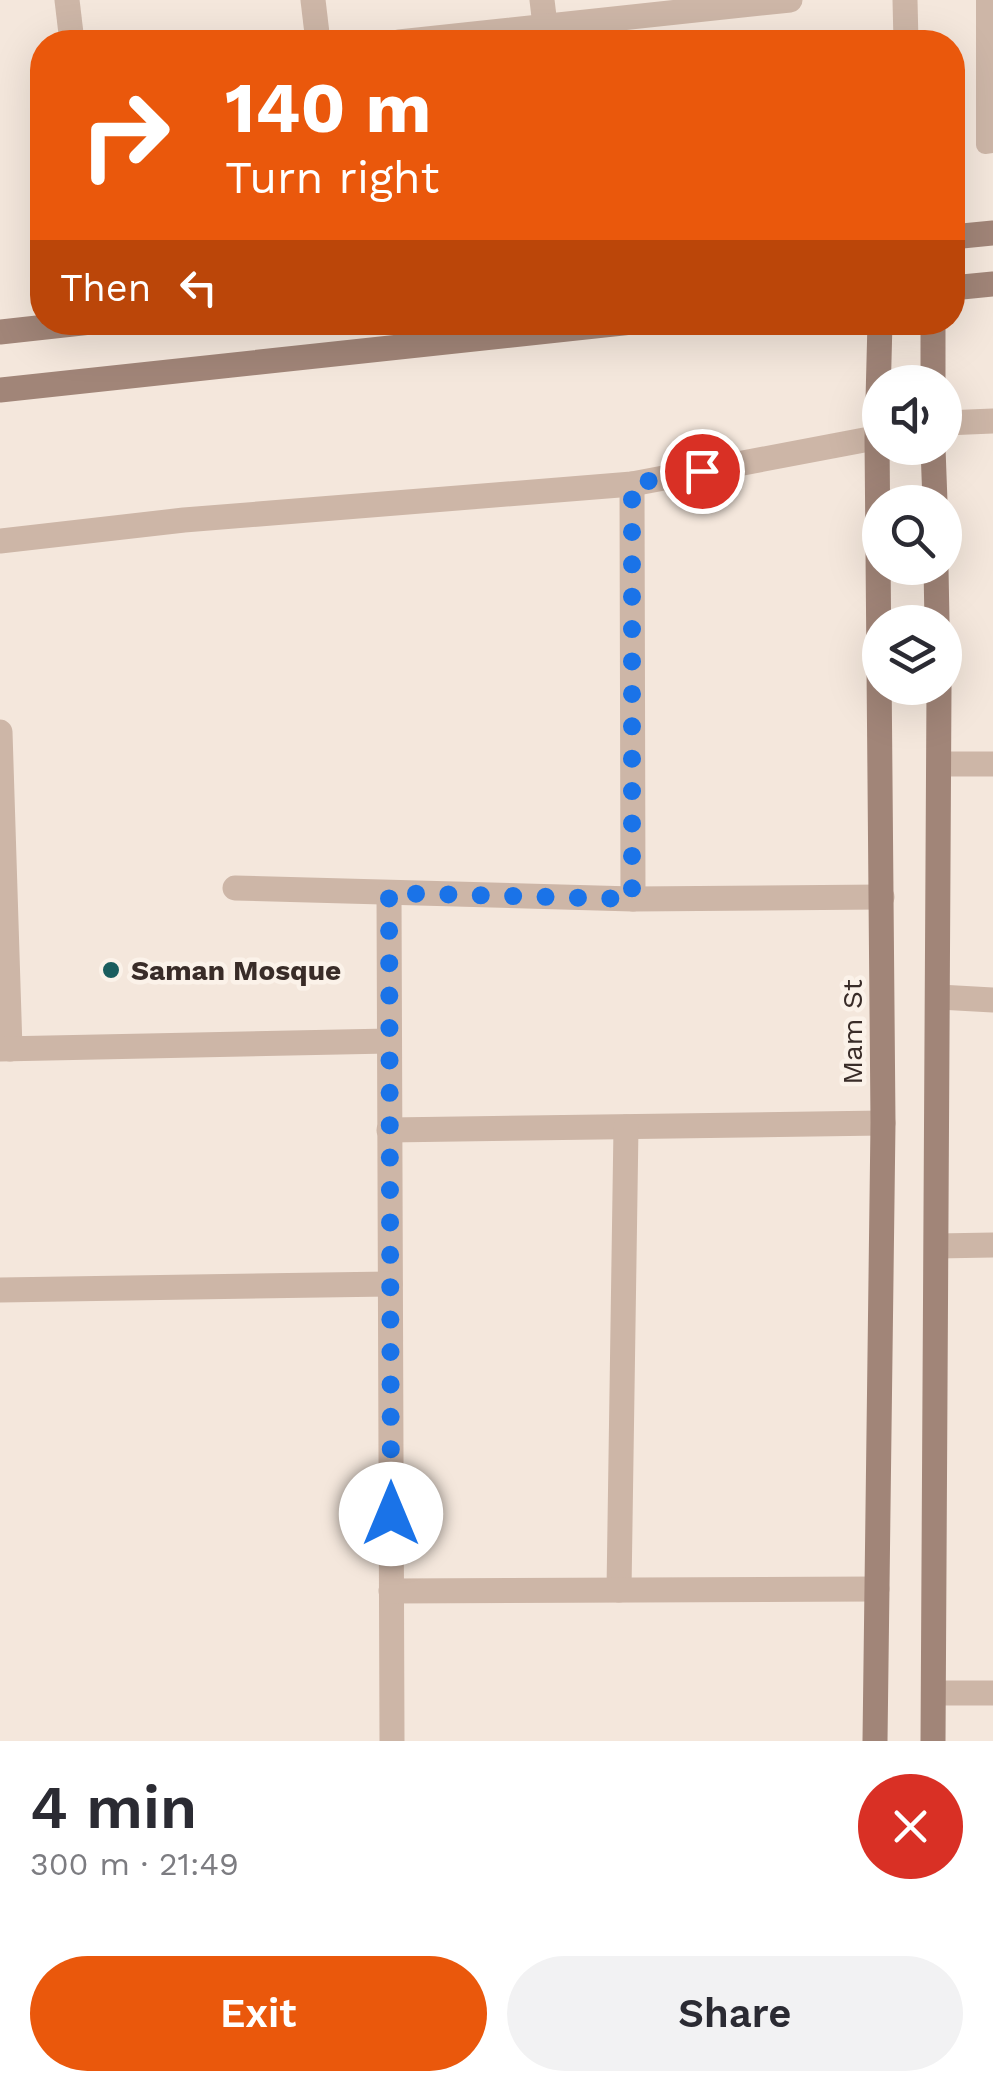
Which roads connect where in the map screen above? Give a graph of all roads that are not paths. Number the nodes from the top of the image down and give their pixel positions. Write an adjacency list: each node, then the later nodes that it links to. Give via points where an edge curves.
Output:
1 (67, 0): 7 (street)
2 (313, 0): 8 (street)
3 (790, 0): 6 (street)
4 (905, 0): 10 (street)
5 (985, 0): 11 (lane, via 984,145)
6 (544, 13): 9 (street)
7 (71, 30)
8 (317, 30)
9 (460, 30)
10 (906, 30)
11 (993, 144)
12 (993, 233): 13 (main road)
13 (965, 236)
14 (993, 284): 15 (main road)
15 (965, 287)
16 (30, 329): 17 (main road)
17 (0, 332)
18 (511, 335): 23 (main road)
19 (880, 335): 21 (main road, Mam St)
20 (933, 335): 22 (main road)
21 (879, 365)
22 (933, 365)
23 (0, 390)
24 (993, 421): 25 (street)
25 (962, 422)
26 (862, 441): 28 (street)
27 (878, 465): 36 (main road, Mam St)
28 (632, 484): 29 (street); 37 (street)
29 (0, 540)
30 (939, 705): 32 (main road)
31 (0, 732): 41 (street)
32 (941, 764): 33 (street); 38 (main road)
33 (993, 764)
34 (235, 888): 35 (street)
35 (389, 893): 37 (street); 40 (street)
36 (882, 897): 37 (street); 42 (main road, Mam St)
37 (632, 899)
38 (939, 998): 39 (street); 46 (main road)
39 (993, 1000)
40 (389, 1041): 41 (street); 44 (street)
41 (5, 1049)
42 (883, 1123): 43 (street); 49 (main road, Mam St)
43 (626, 1127): 44 (street); 50 (street)
44 (389, 1130): 47 (street)
45 (993, 1245): 46 (street)
46 (937, 1246): 53 (main road)
47 (390, 1284): 48 (street); 51 (street)
48 (0, 1290)
49 (877, 1589): 50 (street); 55 (main road, Mam St)
50 (618, 1590): 51 (street)
51 (391, 1591): 54 (street)
52 (993, 1693): 53 (street)
53 (934, 1694): 56 (main road)
54 (392, 1741)
55 (874, 1741)
56 (933, 1741)

